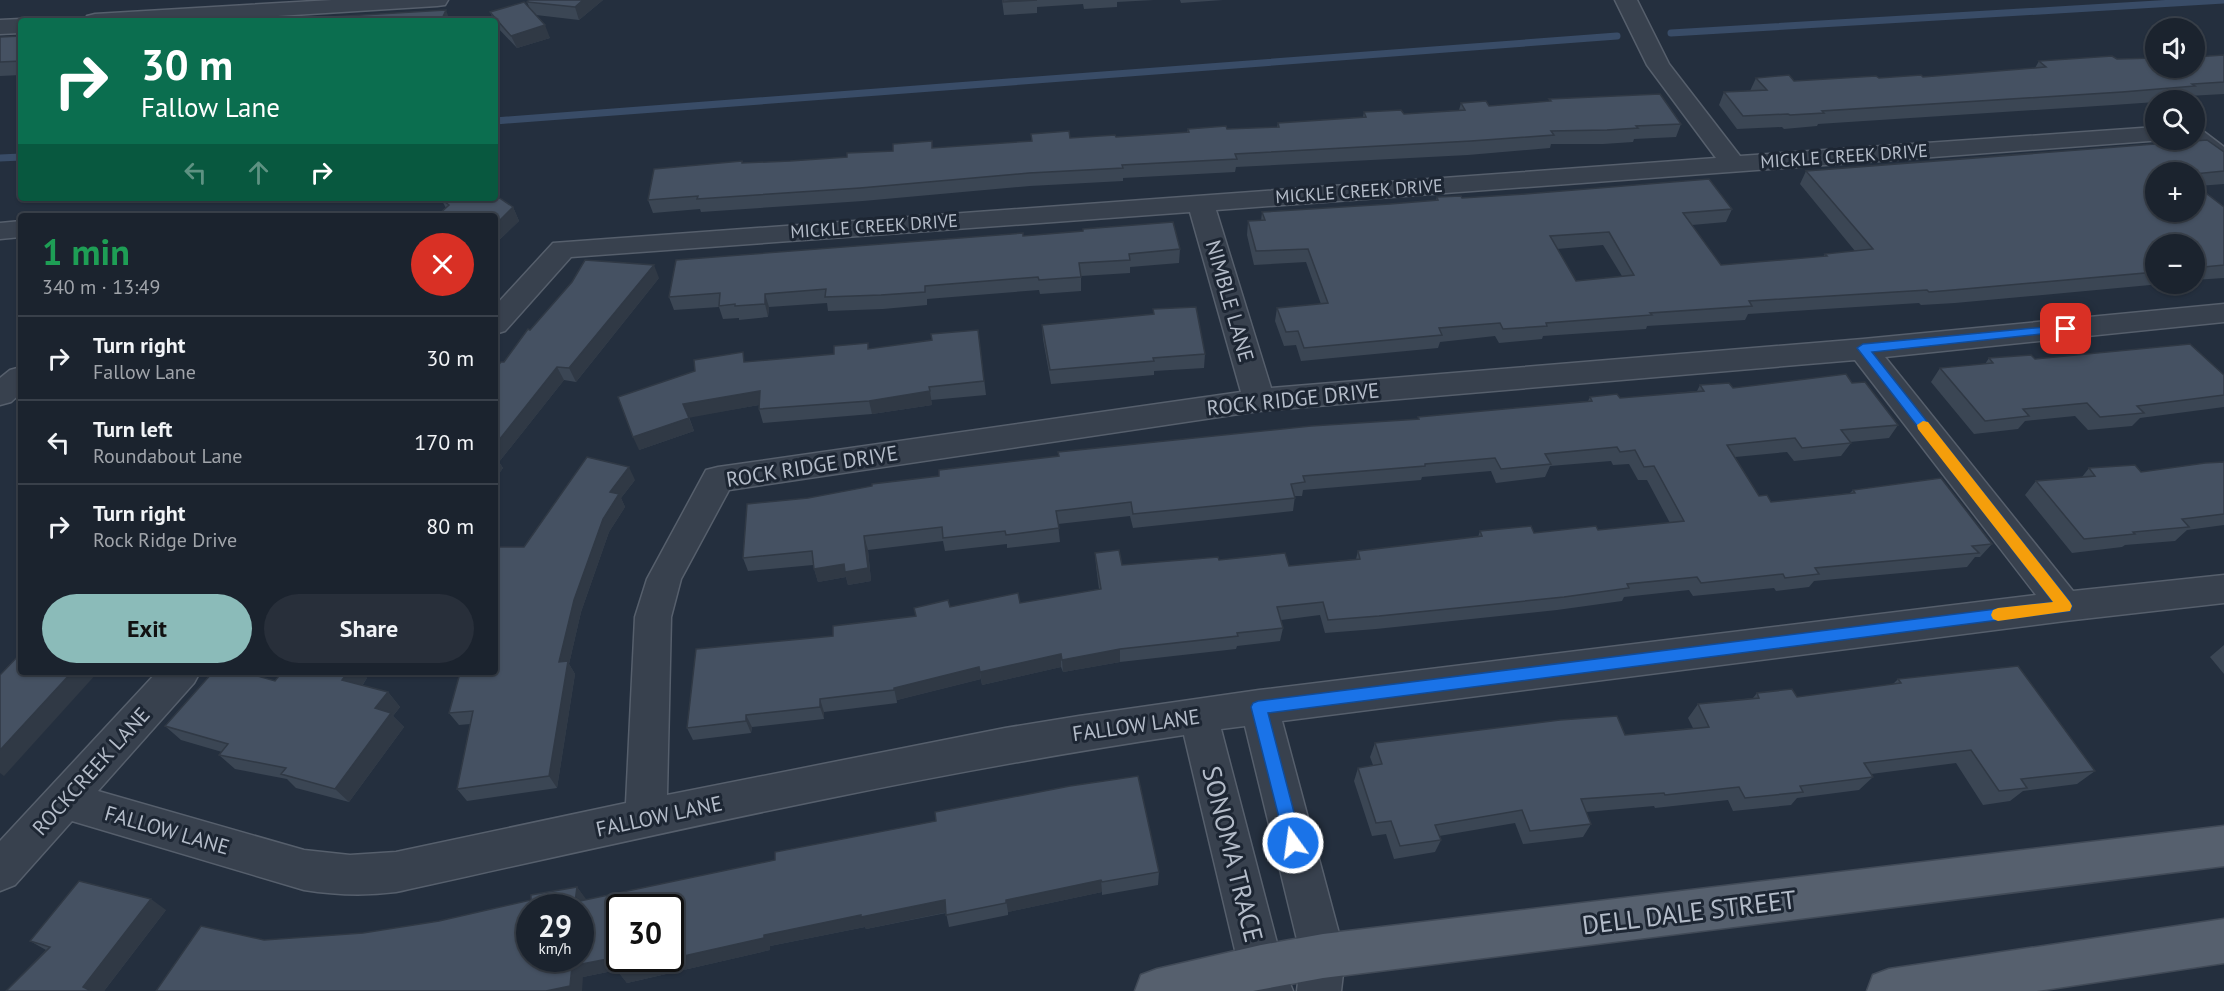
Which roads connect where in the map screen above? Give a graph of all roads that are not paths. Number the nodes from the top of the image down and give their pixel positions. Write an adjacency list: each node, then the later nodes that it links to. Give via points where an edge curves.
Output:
1 (437, 0): 3 (street)
2 (1626, 0): 11 (street, via 1658,65)
3 (144, 18)
4 (18, 26): 5 (street)
5 (0, 27)
6 (2224, 129): 7 (street)
7 (2205, 130)
8 (2145, 135): 11 (street, MICKLE CREEK DRIVE)
9 (2205, 144): 10 (street)
10 (2224, 159)
11 (1733, 164): 12 (street, MICKLE CREEK DRIVE)
12 (1201, 202): 16 (street, MICKLE CREEK DRIVE, via 563,249); 20 (street, NIMBLE LANE)
13 (18, 229): 14 (street)
14 (0, 231)
15 (2224, 313): 17 (street, ROCK RIDGE DRIVE)
16 (498, 321)
17 (1863, 348): 20 (street, ROCK RIDGE DRIVE); 22 (street)
18 (18, 379): 19 (street)
19 (0, 394)
20 (1259, 400): 27 (street, ROCK RIDGE DRIVE, via 718,479 664,579 653,617)
21 (2224, 589): 22 (street, FALLOW LANE)
22 (2065, 606): 24 (street, FALLOW LANE)
23 (178, 675): 26 (street, ROCKCREEK LANE)
24 (1258, 707): 25 (street, FALLOW LANE); 31 (street)
25 (1199, 716): 27 (street, FALLOW LANE, via 1005,745); 32 (street, SONOMA TRACE)
26 (65, 800): 27 (street, FALLOW LANE, via 304,870 352,876 396,872); 29 (street, ROCKCREEK LANE)
27 (646, 818)
28 (2224, 846): 31 (main road, DELL DALE STREET)
29 (0, 871)
30 (2224, 941): 34 (main road)
31 (1321, 974): 32 (main road, DELL DALE STREET)
32 (1266, 979): 33 (main road, DELL DALE STREET)
33 (1157, 991)
34 (1889, 991)

